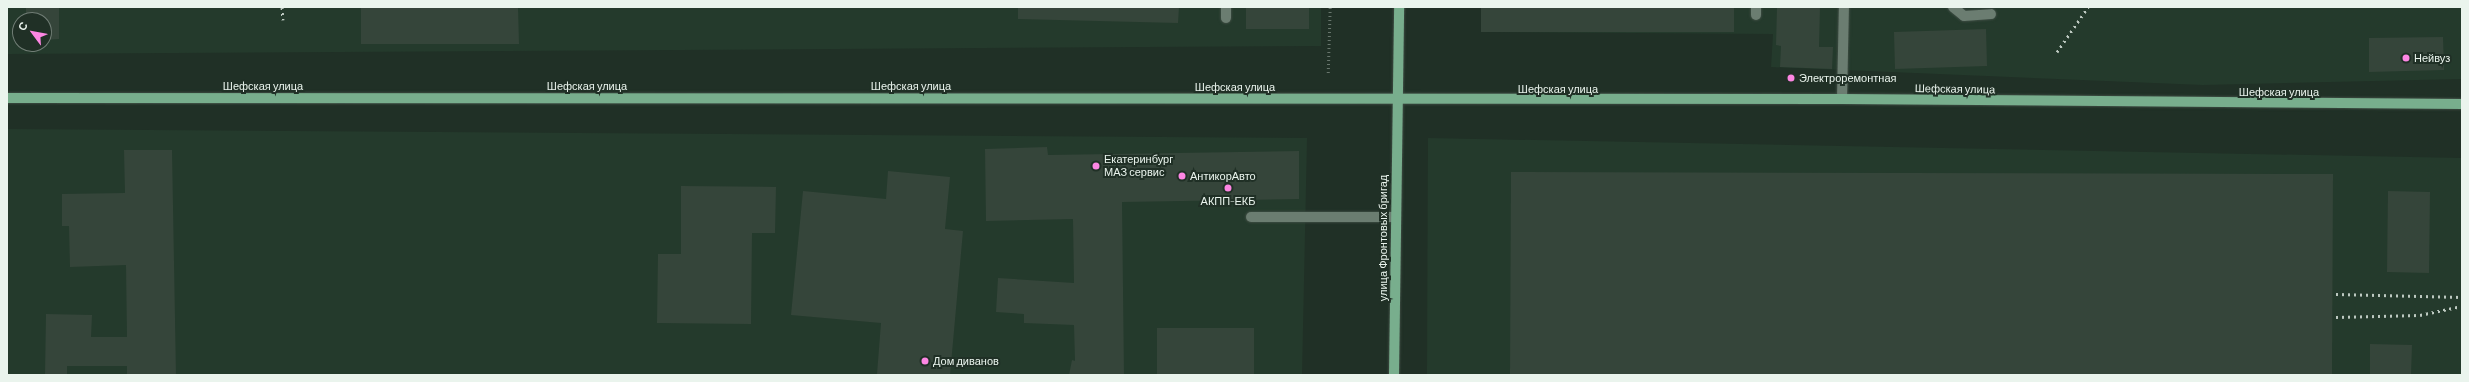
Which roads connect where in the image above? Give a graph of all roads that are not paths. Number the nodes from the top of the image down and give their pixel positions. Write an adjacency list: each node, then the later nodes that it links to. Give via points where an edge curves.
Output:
1 (1226, 7): 6 (lane)
2 (1399, 7): 9 (main road)
3 (1844, 7): 8 (lane)
4 (1953, 7): 5 (lane, via 1964,16)
5 (1992, 14)
6 (1226, 18)
7 (7, 98): 9 (main road, Шефская улица)
8 (1842, 99): 9 (main road, Шефская улица); 10 (main road, Шефская улица)
9 (1396, 101): 12 (main road, улица Фронтовых бригад)
10 (2462, 104)
11 (1252, 217): 12 (lane)
12 (1395, 217): 13 (main road, улица Фронтовых бригад)
13 (1394, 375)

